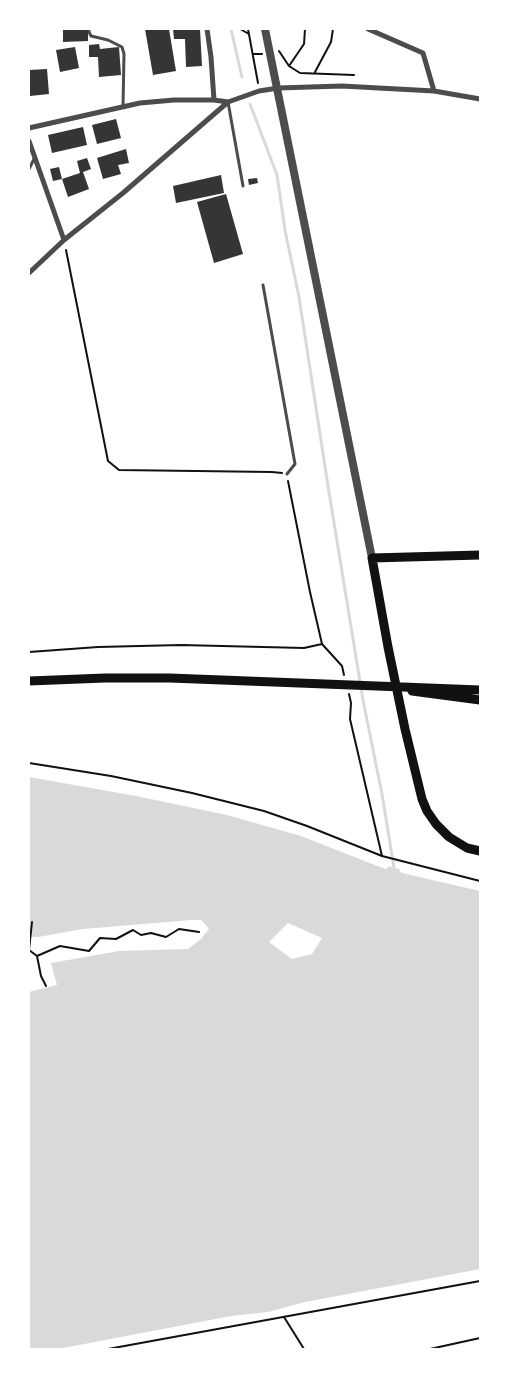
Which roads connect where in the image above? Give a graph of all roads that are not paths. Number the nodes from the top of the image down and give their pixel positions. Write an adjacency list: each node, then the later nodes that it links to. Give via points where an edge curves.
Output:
1 (89, 29): 10 (lane, via 91,36 122,47)
2 (206, 29): 8 (street)
3 (265, 29): 5 (street)
4 (368, 29): 6 (street, via 423,53)
5 (278, 88): 6 (street, via 342,86); 9 (street); 21 (street)
6 (434, 90): 7 (street)
7 (480, 99)
8 (214, 100): 9 (street); 10 (street, via 174,100)
9 (228, 102): 15 (lane); 16 (street)
10 (123, 107): 11 (street)
11 (29, 128)
12 (29, 140): 13 (street)
13 (35, 158): 14 (lane); 16 (street)
14 (29, 169)
15 (243, 186)
16 (64, 240): 17 (street)
17 (29, 273)
18 (263, 285): 19 (lane, via 295,464)
19 (287, 474)
20 (480, 555): 21 (main road)
21 (372, 558): 26 (main road, via 422,799 436,824 450,837 467,848)
22 (29, 681): 23 (main road, via 170,678)
23 (372, 686): 24 (main road); 25 (main road)
24 (480, 690)
25 (480, 700)
26 (480, 851)

